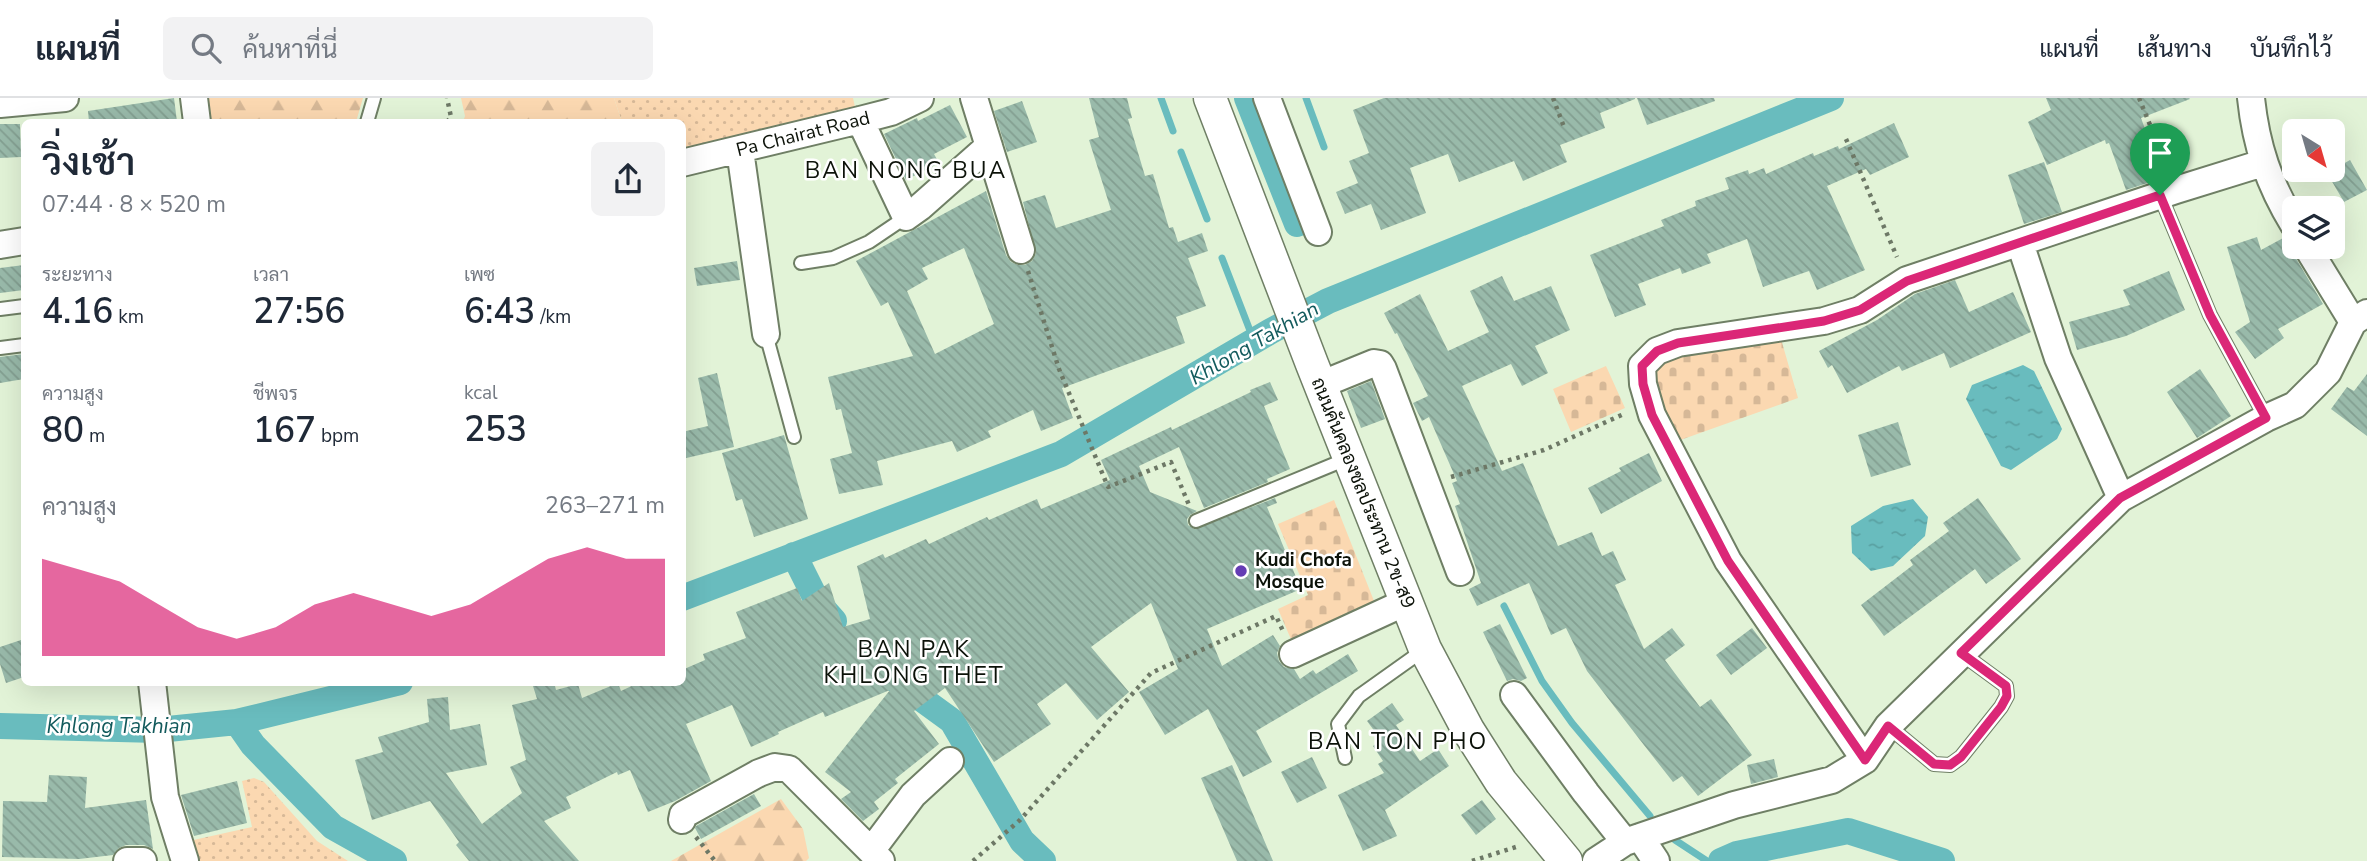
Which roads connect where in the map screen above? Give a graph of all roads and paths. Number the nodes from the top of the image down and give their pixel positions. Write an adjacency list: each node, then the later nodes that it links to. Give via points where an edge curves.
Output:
1 (65, 98): 12 (street)
2 (194, 98): 13 (street)
3 (374, 98): 14 (lane)
4 (447, 98): 15 (path)
5 (920, 98): 16 (street, Pa Chairat Road)
6 (974, 98): 19 (street)
7 (1210, 98): 40 (street, ถนนคันคลองชลประทาน 2ข-ส9)
8 (1267, 98): 26 (street)
9 (1553, 98): 17 (path)
10 (2140, 98): 23 (path)
11 (2251, 98): 22 (street)
12 (0, 104)
13 (197, 119)
14 (368, 119)
15 (449, 119)
16 (860, 120): 20 (street, Pa Chairat Road); 25 (street)
17 (1564, 127)
18 (1846, 139): 33 (path)
19 (989, 146): 25 (street); 30 (street)
20 (740, 150): 21 (street, Pa Chairat Road); 37 (street)
21 (686, 162)
22 (2263, 163): 23 (street); 24 (street)
23 (2168, 193): 28 (street); 42 (lane, via 2210,315)
24 (2282, 206)
25 (906, 217): 32 (lane, via 869,242 833,258)
26 (1318, 232)
27 (21, 242): 29 (street)
28 (2020, 243): 33 (street); 46 (street, via 2057,358)
29 (0, 245)
30 (1021, 250): 47 (path, via 1059,369 1108,487 1171,463)
31 (2316, 259): 36 (street)
32 (801, 263)
33 (1907, 281): 41 (street, via 1860,310 1824,321 1678,343 1657,351 1642,366)
34 (21, 306): 35 (lane)
35 (0, 309)
36 (2360, 318): 42 (street, via 2328,372 2295,405)
37 (766, 334): 43 (lane)
38 (21, 345): 39 (lane)
39 (0, 348)
40 (1316, 375): 44 (street, ถนนคันคลองชลประทาน 2ข-ส9); 45 (street, via 1380,364)
41 (1647, 404): 45 (path, via 1544,450); 57 (street, via 1728,561)
42 (2266, 418): 46 (street)
43 (794, 437)
44 (1349, 458): 47 (lane); 49 (street, ถนนคันคลองชลประทาน 2ข-ส9)
45 (1426, 481): 48 (street)
46 (2120, 498): 51 (street)
47 (1196, 522)
48 (1460, 572)
49 (1406, 603): 50 (street, ถนนคันคลองชลประทาน 2ข-ส9); 52 (street)
50 (1425, 649): 56 (lane, via 1359,696 1338,724); 61 (street, ถนนคันคลองชลประทาน 2ข-ส9, via 1502,782)
51 (1961, 653): 55 (street); 55 (lane, via 2006,686 2007,696 1961,757 1950,765 1934,764)
52 (1293, 654): 66 (path, via 1276,616 1151,673 1020,820)
53 (152, 686): 65 (street, via 165,797)
54 (1514, 695): 60 (street, via 1586,793)
55 (1888, 726): 57 (street)
56 (1345, 758)
57 (1865, 760): 60 (street, via 1832,780 1734,805)
58 (950, 761): 62 (street, via 913,795)
59 (682, 820): 62 (street, via 683,815 759,773 775,767 789,769)
60 (1632, 839): 68 (street); 69 (street)
61 (1556, 849): 67 (path)
62 (876, 856)
63 (127, 861): 64 (street)
64 (143, 861)
65 (185, 861)
66 (973, 861)
67 (1472, 861)
68 (1596, 861)
69 (1656, 861)

